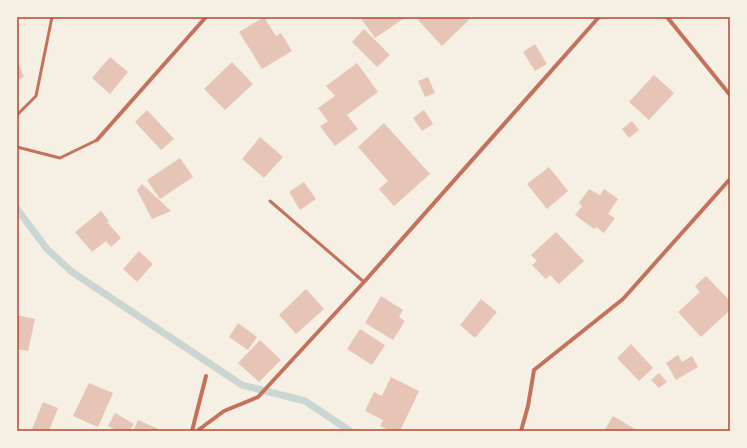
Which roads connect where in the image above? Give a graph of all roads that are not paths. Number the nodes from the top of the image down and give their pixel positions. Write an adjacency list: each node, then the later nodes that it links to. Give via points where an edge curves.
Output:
1 (52, 17): 6 (lane, via 36,96)
2 (206, 17): 7 (street)
3 (668, 17): 5 (street)
4 (597, 18): 11 (street)
5 (730, 95)
6 (17, 115)
7 (97, 140): 8 (lane, via 60,158)
8 (17, 147)
9 (730, 179): 15 (street, via 623,299 534,370)
10 (270, 201): 11 (lane)
11 (364, 282): 14 (street, via 258,397 224,411)
12 (206, 376): 13 (street)
13 (192, 431)
14 (197, 431)
15 (521, 431)

